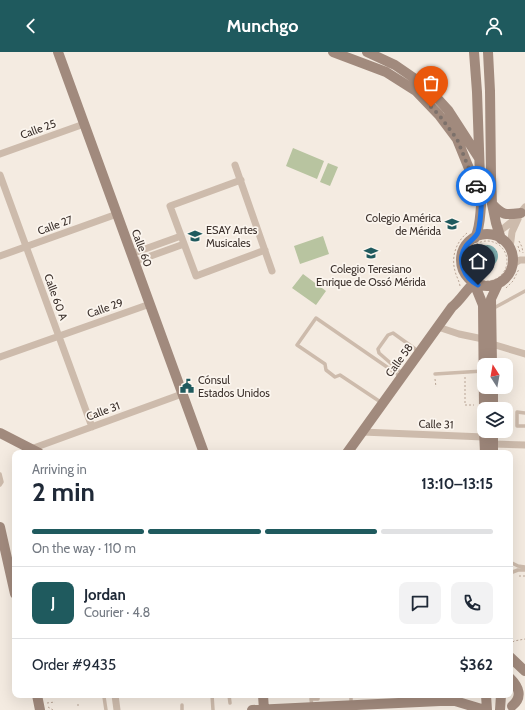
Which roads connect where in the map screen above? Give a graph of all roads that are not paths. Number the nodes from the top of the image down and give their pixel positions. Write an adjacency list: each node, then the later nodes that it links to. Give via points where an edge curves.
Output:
1 (58, 52): 8 (main road, Calle 60)
2 (333, 52): 6 (main road)
3 (368, 52): 6 (main road); 7 (main road, via 396,65 427,87)
4 (474, 52): 9 (main road)
5 (488, 52): 14 (main road)
6 (365, 64): 16 (main road, via 386,72 416,91 439,115 457,139)
7 (456, 122): 9 (main road, via 471,132); 11 (main road)
8 (84, 124): 10 (street, Calle 25); 19 (main road, Calle 60)
9 (478, 126): 11 (main road)
10 (0, 154)
11 (479, 159): 14 (main road); 16 (main road)
12 (235, 165): 15 (street)
13 (0, 175): 25 (street, Calle 60 A)
14 (491, 177): 17 (main road)
15 (240, 180): 22 (street, via 170,206); 26 (street)
16 (481, 198): 20 (main road, via 478,232)
17 (492, 204): 18 (main road, via 504,214); 21 (main road)
18 (523, 210): 21 (street); 24 (street, via 512,232)
19 (117, 214): 25 (street, Calle 27); 28 (main road, Calle 60)
20 (471, 235): 21 (main road); 31 (main road, via 463,250 461,261 465,274)
21 (498, 235): 24 (main road)
22 (181, 236): 23 (street); 28 (street)
23 (184, 244): 26 (street, via 196,276); 28 (street)
24 (513, 246): 29 (main road, via 512,254)
25 (26, 247): 27 (street, Calle 27); 37 (street, Calle 60 A)
26 (265, 250): 30 (street)
27 (0, 256)
28 (133, 258): 34 (main road, Calle 60)
29 (521, 260): 32 (main road, via 511,270)
30 (272, 271)
31 (474, 283): 32 (main road); 36 (main road, Calle 58); 38 (main road, via 483,305)
32 (501, 287): 35 (main road, via 491,299)
33 (525, 291): 35 (lane)
34 (150, 304): 37 (street, Calle 29); 47 (main road, Calle 60)
35 (491, 309): 38 (main road)
36 (438, 327): 38 (street); 39 (main road, Calle 58)
37 (59, 336): 41 (street, Calle 29); 51 (street, Calle 60 A)
38 (488, 341): 40 (street); 42 (main road); 43 (main road)
39 (420, 352): 46 (main road, Calle 58); 46 (lane, via 393,333 388,334 378,349 379,353)
40 (525, 354)
41 (0, 357)
42 (486, 358)
43 (491, 358)
44 (477, 371): 45 (lane)
45 (435, 374)
46 (402, 376): 48 (main road, Calle 58); 48 (lane, via 316,318 297,345 325,364 326,370 330,373 335,376 340,374)
47 (182, 394): 51 (street, Calle 31); 61 (main road, Calle 60)
48 (382, 404): 52 (main road, Calle 58)
49 (525, 413): 50 (lane, via 517,412 518,426)
50 (525, 426)
51 (92, 427): 60 (street, Calle 31)
52 (362, 432): 54 (street, Calle 31); 62 (main road, Calle 58)
53 (0, 433): 59 (main road)
54 (477, 433)
55 (486, 438): 63 (main road)
56 (489, 438): 58 (main road)
57 (525, 445): 58 (street)
58 (493, 449)
59 (29, 450)
60 (34, 450)
61 (203, 450)
62 (349, 450)
63 (485, 450)
64 (0, 474): 65 (lane)
65 (0, 484)
66 (0, 526): 67 (main road)
67 (2, 545): 72 (main road)
68 (513, 564): 69 (lane)
69 (525, 567)
70 (525, 570): 71 (lane)
71 (513, 572)
72 (12, 583)
73 (513, 660): 74 (main road)
74 (525, 671)
75 (513, 674): 76 (main road)
76 (525, 678)
77 (513, 681): 93 (main road, via 519,693)
78 (104, 698): 95 (lane)
79 (115, 698): 96 (street)
80 (212, 698): 98 (lane)
81 (229, 698): 89 (lane)
82 (267, 698): 100 (main road)
83 (318, 698): 92 (lane, via 311,699)
84 (472, 698): 94 (main road)
85 (484, 698): 94 (main road)
86 (501, 698): 101 (main road)
87 (448, 699): 90 (main road, via 412,705); 94 (main road)
88 (525, 701): 93 (main road)
89 (230, 703)
90 (354, 704): 92 (main road)
91 (182, 705): 97 (lane)
92 (309, 708): 100 (main road)
93 (514, 708): 101 (main road)
94 (478, 709)
95 (106, 710)
96 (117, 710)
97 (182, 710)
98 (213, 710)
99 (252, 710): 100 (main road)
100 (264, 710)
101 (501, 710)

